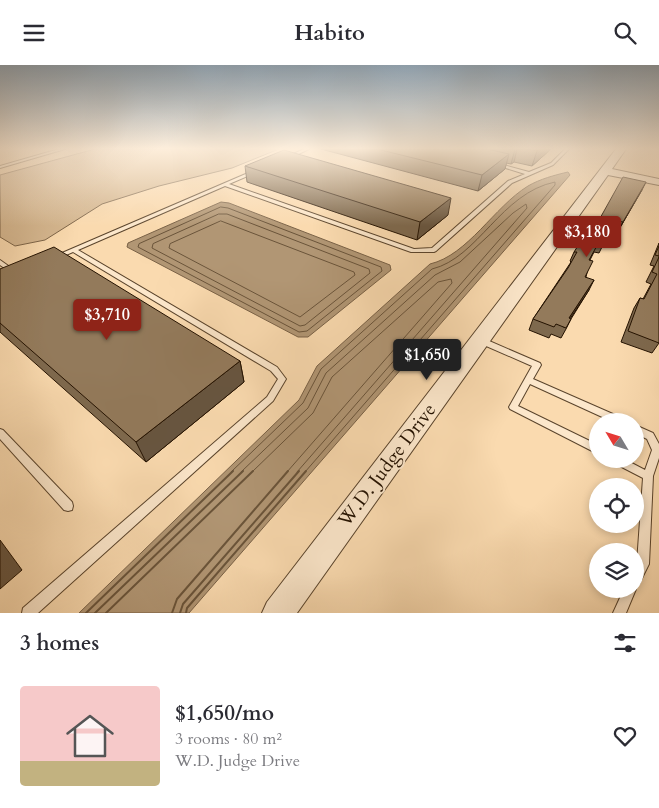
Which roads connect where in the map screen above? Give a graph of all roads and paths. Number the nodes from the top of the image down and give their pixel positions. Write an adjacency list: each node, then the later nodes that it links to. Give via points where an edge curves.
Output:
1 (247, 175): 6 (lane)
2 (526, 175): 6 (lane, via 510,182 434,250 425,251 413,251)
3 (602, 175): 13 (street, W.D. Judge Drive)
4 (623, 175): 5 (street)
5 (659, 182)
6 (225, 184): 7 (lane)
7 (73, 251): 8 (lane); 24 (lane, via 274,369 282,379 270,399)
8 (49, 261)
9 (0, 262): 11 (lane)
10 (25, 271): 11 (lane)
11 (17, 275): 12 (lane)
12 (8, 278)
13 (480, 340): 14 (lane, via 537,365); 25 (street, W.D. Judge Drive)
14 (529, 380): 15 (lane); 18 (lane, via 513,407)
15 (601, 413)
16 (0, 433): 21 (lane)
17 (644, 433): 20 (lane, via 650,436 656,450)
18 (589, 445)
19 (632, 468): 20 (lane)
20 (648, 476): 22 (lane)
21 (68, 506)
22 (644, 546)
23 (626, 598): 26 (lane)
24 (28, 613)
25 (278, 613)
26 (619, 613)

